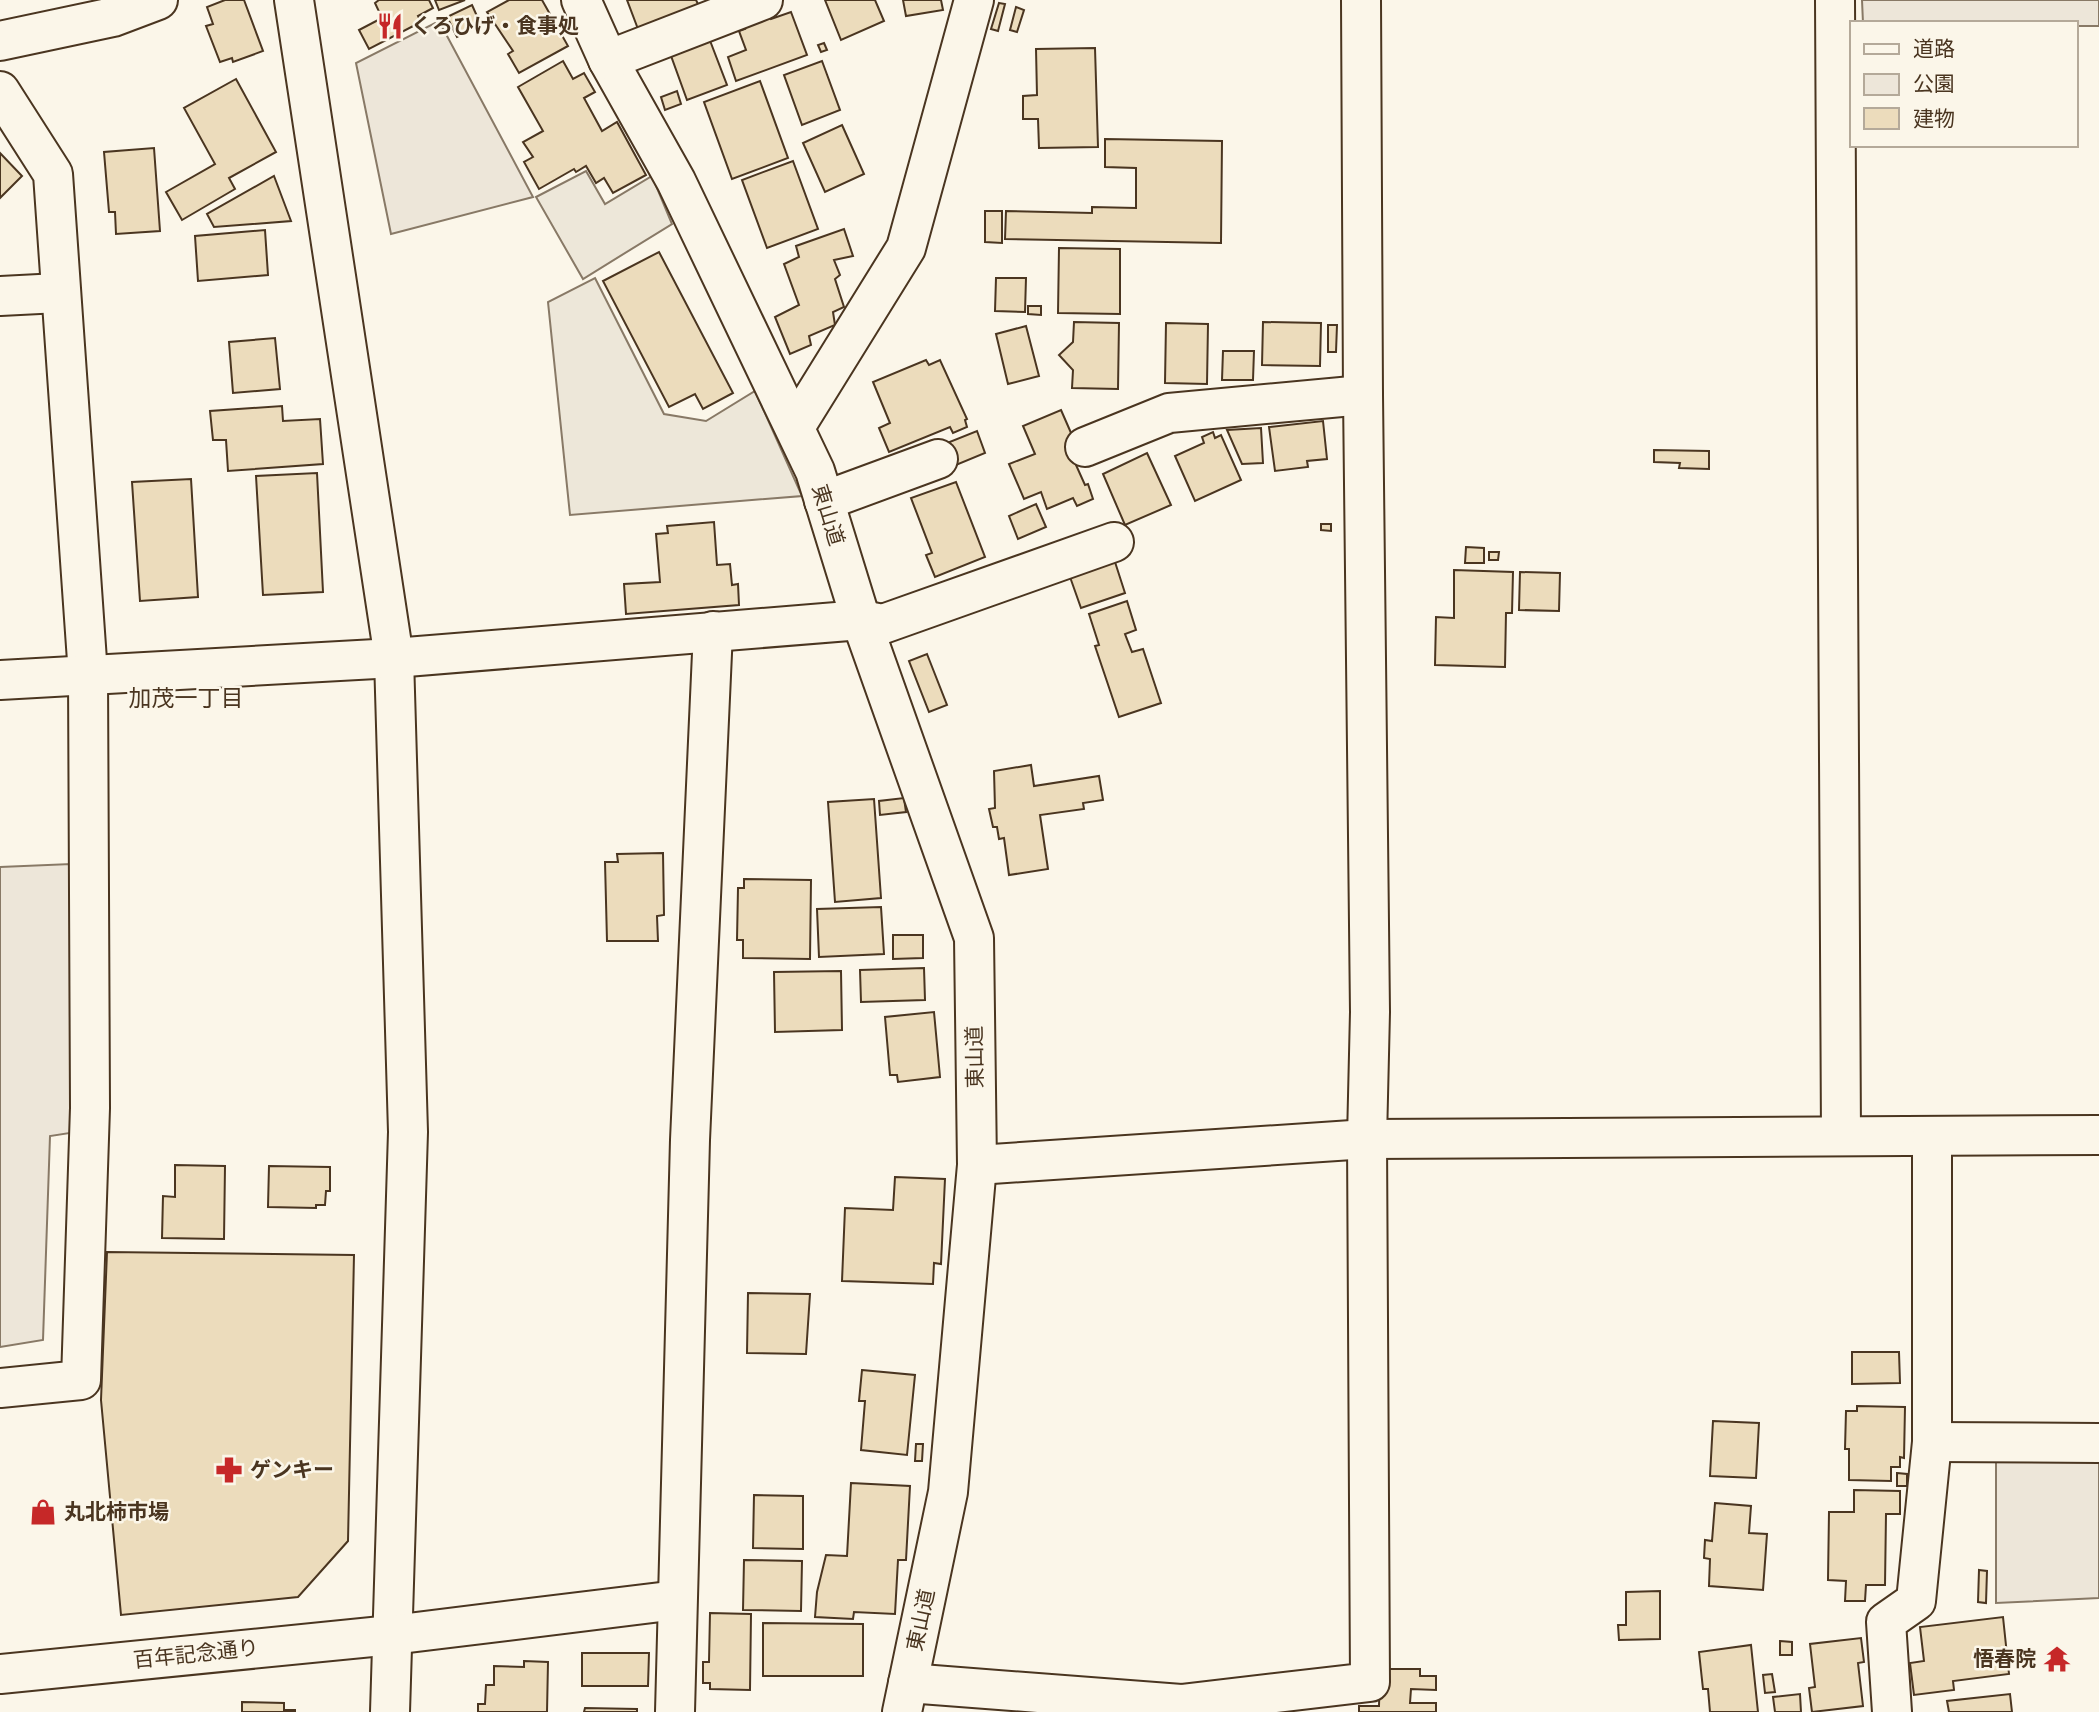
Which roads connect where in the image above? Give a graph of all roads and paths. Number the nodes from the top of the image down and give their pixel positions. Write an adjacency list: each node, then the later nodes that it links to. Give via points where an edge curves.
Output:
1 (158, 0): 8 (street, via 113,17)
2 (294, 0): 21 (street)
3 (580, 0): 9 (street, 東山道)
4 (763, 0): 9 (street)
5 (974, 0): 14 (street, via 906,248)
6 (1362, 0): 13 (street)
7 (1835, 0): 25 (street)
8 (0, 41)
9 (608, 60): 14 (street, 東山道, via 676,181)
10 (0, 91): 11 (street, via 53,174)
11 (60, 293): 12 (street); 22 (street)
12 (0, 296)
13 (1363, 395): 15 (street, via 1169,413); 27 (street, via 1370,1012)
14 (795, 427): 17 (street, 東山道)
15 (1085, 447)
16 (938, 459): 17 (street)
17 (824, 501): 19 (street, 東山道)
18 (1114, 542): 19 (street, via 883,624)
19 (861, 620): 20 (street); 28 (street, 東山道, via 974,938)
20 (713, 631): 21 (street); 32 (street, via 690,1140)
21 (394, 658): 22 (street); 33 (street, via 408,1132)
22 (88, 675): 23 (street); 29 (street, via 90,1108 81,1380)
23 (0, 680)
24 (2099, 1135): 26 (street)
25 (1841, 1136): 26 (street); 27 (street)
26 (1932, 1136): 30 (street)
27 (1367, 1139): 28 (street); 36 (street, via 1370,1682)
28 (976, 1165): 35 (street, 東山道, via 948,1492)
29 (0, 1388)
30 (1932, 1442): 31 (street); 39 (street, via 1916,1601 1886,1622)
31 (2099, 1443)
32 (677, 1600): 33 (street, 百年記念通り); 38 (street)
33 (392, 1635): 34 (street, 百年記念通り); 37 (street)
34 (0, 1674)
35 (905, 1697): 36 (street)
36 (1181, 1708)
37 (390, 1712)
38 (675, 1712)
39 (1892, 1712)

